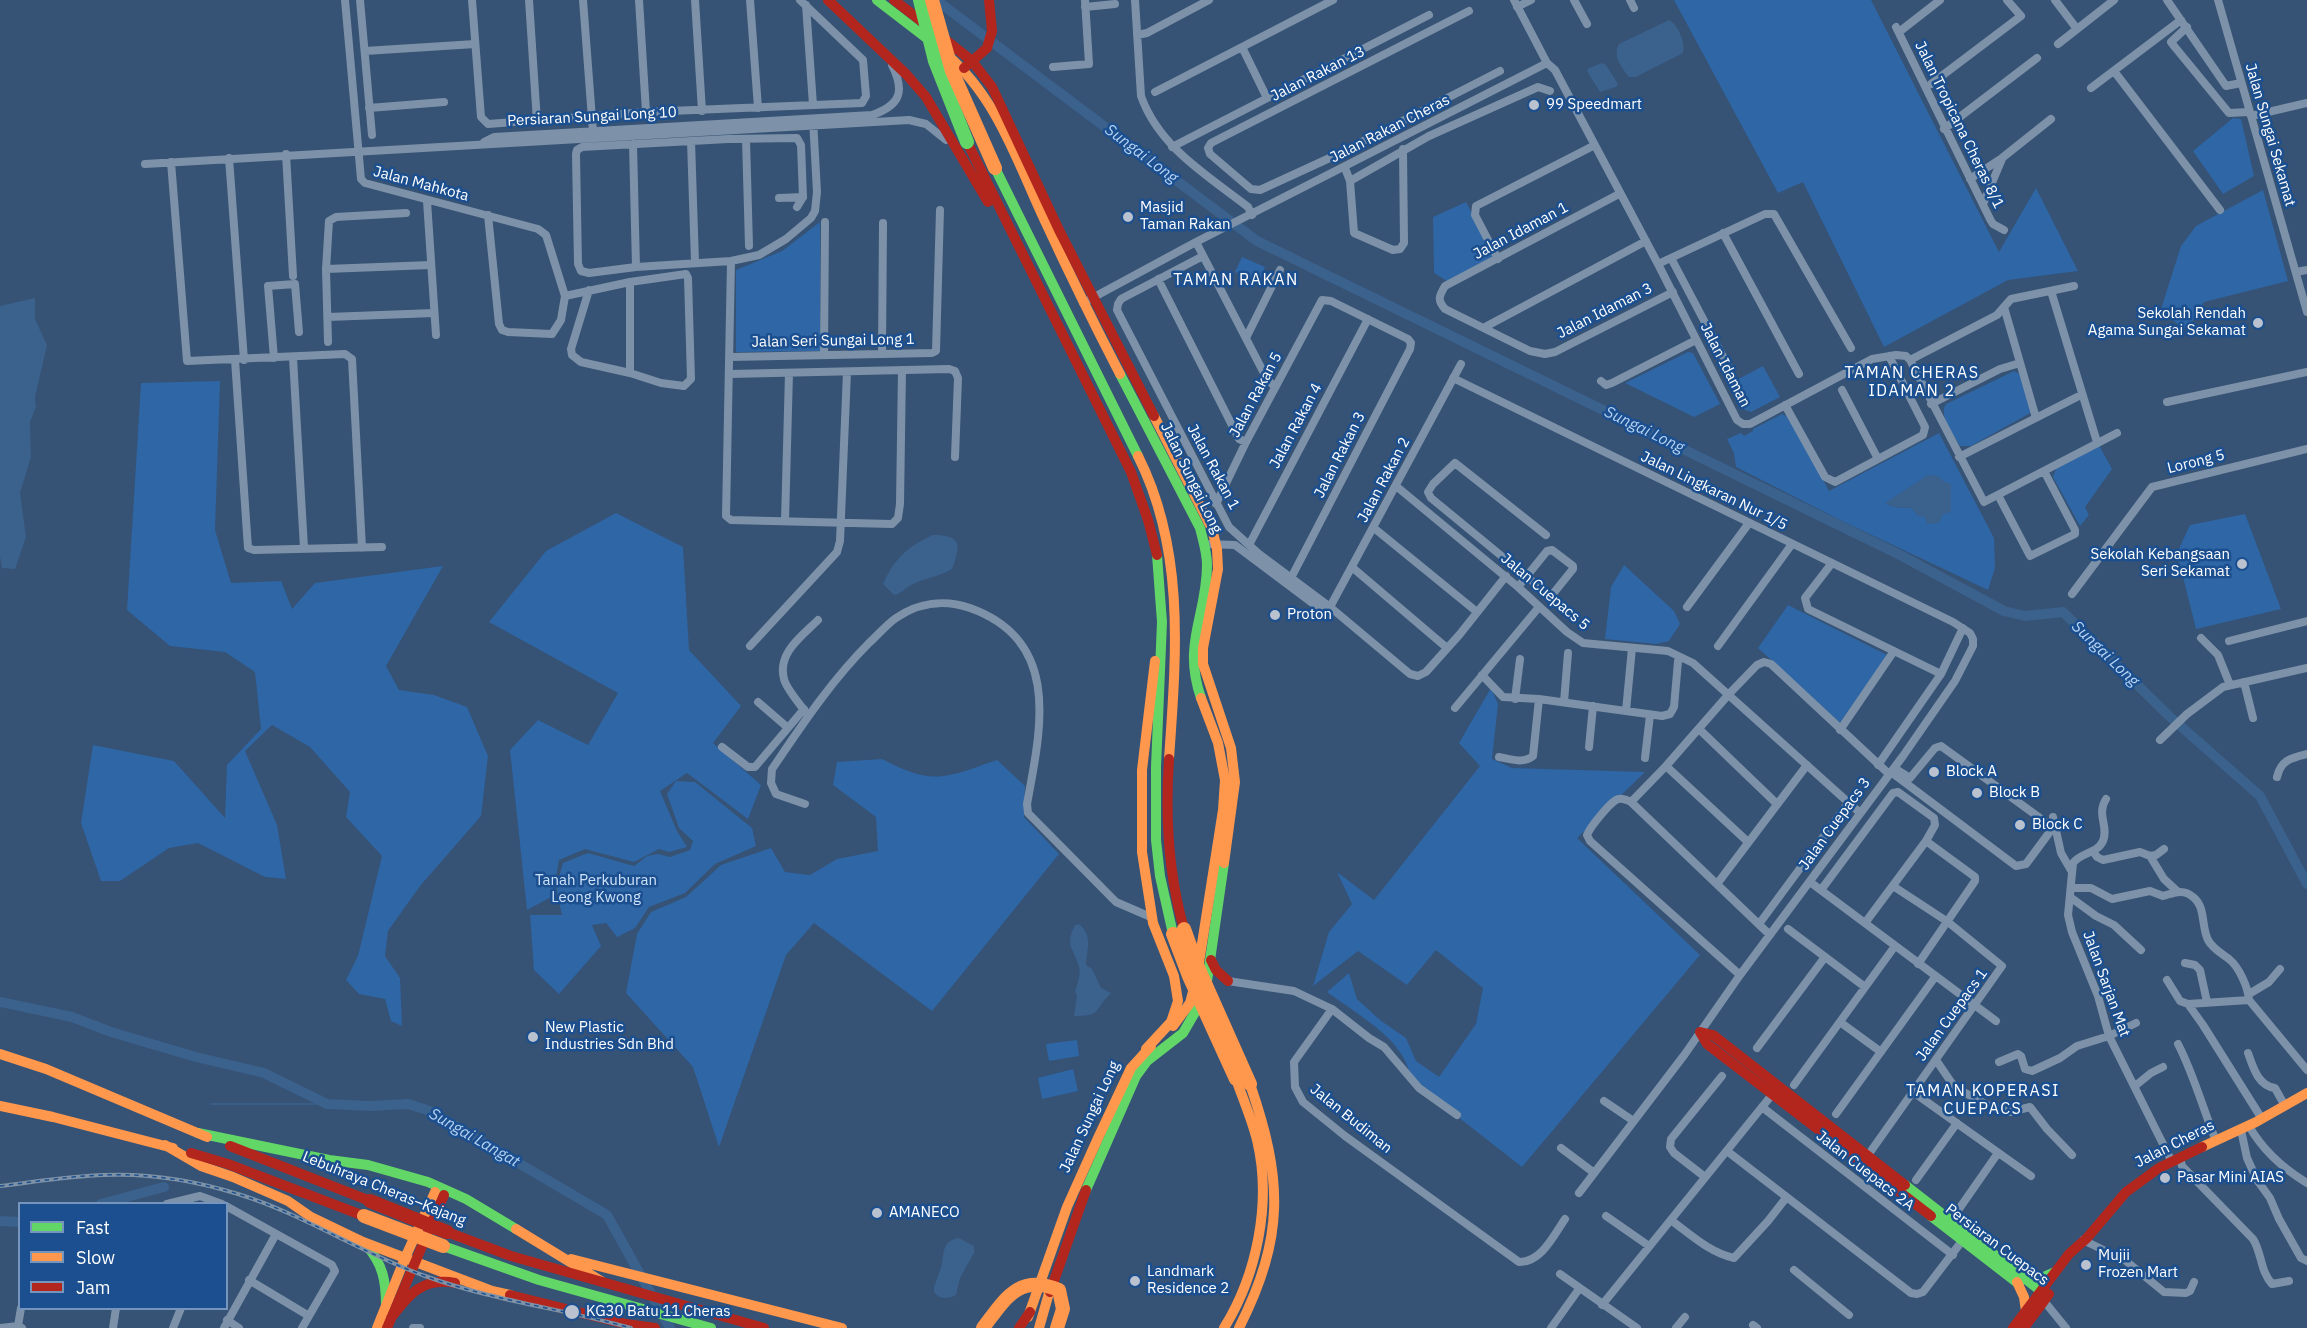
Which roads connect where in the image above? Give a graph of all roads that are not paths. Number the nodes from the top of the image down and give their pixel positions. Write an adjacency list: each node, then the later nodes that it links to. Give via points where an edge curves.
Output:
1 (345, 0): 44 (street, Jalan Mahkota)
2 (360, 0): 43 (street)
3 (472, 0): 40 (street)
4 (529, 0): 73 (street)
5 (583, 0): 70 (street)
6 (639, 0): 68 (street)
7 (695, 0): 67 (street)
8 (750, 0): 65 (street)
9 (828, 0): 39 (main road)
10 (877, 0): 47 (main road, Jalan Sungai Long)
11 (894, 0): 47 (main road, Jalan Sungai Long)
12 (920, 0): 81 (main road, bridge)
13 (932, 0): 275 (main road, bridge, via 952,71 994,168 1134,445 1151,484 1168,543 1176,652 1168,842)
14 (989, 0): 47 (main road, via 992,31 987,48)
15 (1135, 0): 38 (street)
16 (1209, 0): 38 (street)
17 (1333, 0): 42 (street)
18 (1531, 0): 28 (street)
19 (1574, 0): 34 (street)
20 (1940, 0): 75 (street, Jalan Tropicana Cheras 8/1, via 1897,29)
21 (2007, 0): 52 (street, via 2020,16)
22 (2055, 0): 36 (street)
23 (2114, 0): 36 (street)
24 (2167, 0): 32 (street)
25 (2218, 0): 51 (street, Jalan Sungai Sekamat)
26 (803, 2): 63 (street); 63 (street, via 863,60 866,96 862,103)
27 (1085, 3): 29 (street); 48 (street, via 1089,64)
28 (1516, 3): 46 (street, Jalan Idaman)
29 (1115, 4)
30 (1470, 11): 37 (street, Jalan Rakan 13)
31 (1429, 15): 33 (street)
32 (2181, 20): 35 (street); 50 (street)
33 (1417, 21): 37 (street); 58 (street)
34 (1587, 24)
35 (2187, 27): 51 (street, via 2226,86); 69 (street, via 2171,42 2229,113)
36 (2078, 29): 41 (street)
37 (1424, 34): 55 (street, Jalan Rakan 13, via 1211,143 1210,154 1251,189 1260,190)
38 (1137, 35): 83 (street, via 1141,96 1155,128)
39 (873, 41): 74 (street, Persiaran Sungai Long 10, via 899,80 895,102 872,115); 81 (main road, via 906,74)
40 (476, 44): 43 (street); 73 (street, via 483,122)
41 (2058, 44)
42 (1242, 47): 57 (street); 58 (street)
43 (365, 51): 44 (street); 64 (street)
44 (350, 53): 85 (street, Jalan Mahkota)
45 (2037, 58): 75 (street)
46 (1547, 63): 53 (street, Jalan Rakan Cheras); 82 (street, Jalan Idaman, via 1555,70)
47 (968, 64): 132 (main road, Jalan Sungai Long, via 993,87)
48 (1053, 67)
49 (1500, 71): 55 (street)
50 (2114, 71): 54 (street); 101 (street)
51 (2241, 83): 69 (street, Jalan Sungai Sekamat)
52 (1931, 84)
53 (1505, 85): 59 (street); 61 (street, Jalan Rakan Cheras)
54 (2091, 88)
55 (1465, 89): 61 (street)
56 (1550, 91): 59 (street, via 1538,87)
57 (1155, 93)
58 (1267, 98): 83 (street)
59 (1513, 99): 71 (street)
60 (444, 102): 64 (street)
61 (1472, 102): 66 (street, Jalan Rakan Cheras)
62 (2307, 103): 69 (street)
63 (813, 105): 65 (street)
64 (369, 108): 77 (street)
65 (758, 108): 67 (street)
66 (1462, 108): 71 (street); 91 (street, Jalan Rakan Cheras)
67 (702, 111): 68 (street)
68 (646, 112): 70 (street)
69 (2250, 114): 123 (street, Jalan Sungai Sekamat)
70 (591, 116): 73 (street); 76 (street)
71 (1468, 119): 84 (street)
72 (2051, 119): 88 (street)
73 (537, 122)
74 (814, 122): 76 (street, Persiaran Sungai Long 10); 81 (street, Persiaran Sungai Long 10, via 918,121); 115 (street, via 817,192 806,220 759,255)
75 (1944, 129): 92 (street, Jalan Tropicana Cheras 8/1)
76 (593, 133): 85 (street, Persiaran Sungai Long 10, via 494,144)
77 (372, 135)
78 (746, 139): 79 (street); 95 (street, via 796,138 801,145); 111 (street)
79 (691, 141): 80 (street); 116 (street)
80 (633, 144): 119 (street); 119 (street, via 577,150 578,264 581,271 589,273)
81 (961, 144): 200 (main road, via 1018,245 1131,472 1146,512)
82 (1593, 146): 94 (street, Jalan Idaman); 114 (street, via 1476,206 1475,215)
83 (1172, 147): 104 (street, via 1248,207)
84 (1403, 149): 93 (street); 93 (street, via 1404,243 1400,249 1393,250 1358,236 1353,228)
85 (357, 150): 86 (street, Persiaran Sungai Long 10); 97 (street, Jalan Mahkota, via 359,174 365,183)
86 (286, 154): 87 (street, Persiaran Sungai Long 10); 124 (street)
87 (229, 158): 89 (street); 152 (street)
88 (2002, 158): 92 (street); 98 (street)
89 (171, 162): 90 (street); 151 (street, via 187,361)
90 (145, 164)
91 (1345, 168): 93 (street); 104 (street, Jalan Rakan Cheras)
92 (1970, 179): 98 (street, Jalan Tropicana Cheras 8/1)
93 (1350, 181)
94 (1619, 194): 109 (street, Jalan Idaman); 114 (street, Jalan Idaman 1)
95 (803, 197): 96 (street); 99 (street)
96 (779, 198)
97 (427, 201): 103 (street, Jalan Mahkota); 118 (street)
98 (1983, 204): 107 (street, Jalan Tropicana Cheras 8/1, via 1993,224)
99 (797, 207)
100 (940, 210): 145 (street, Jalan Seri Sungai Long 1, via 936,351)
101 (2220, 210)
102 (406, 213): 120 (street, via 336,217 329,221)
103 (488, 215): 131 (street, Jalan Mahkota, via 538,229 546,235); 131 (street, via 502,330 552,334 561,320)
104 (1248, 217): 110 (street, Jalan Rakan Cheras)
105 (825, 222): 146 (street)
106 (883, 223): 145 (street)
107 (2004, 230)
108 (1723, 233): 113 (street); 144 (street, via 1765,214 1774,214); 163 (street)
109 (1646, 241): 117 (street, Jalan Idaman); 138 (street)
110 (1196, 242): 112 (street); 132 (street, Jalan Rakan Cheras)
111 (749, 246)
112 (1203, 256): 125 (street); 141 (street)
113 (1671, 258): 117 (street); 156 (street)
114 (1498, 259): 138 (street, Jalan Idaman 1, via 1445,286 1439,295 1439,303 1445,309)
115 (731, 261): 116 (street); 149 (street, Jalan Seri Sungai Long 1)
116 (695, 262): 119 (street)
117 (1658, 264): 130 (street, Jalan Idaman)
118 (431, 265): 120 (street); 135 (street)
119 (636, 267)
120 (326, 269): 136 (street)
121 (1280, 270): 141 (street)
122 (2307, 270): 123 (street)
123 (2296, 272): 134 (street, Jalan Sungai Sekamat)
124 (293, 276)
125 (1158, 279): 174 (street, via 1239,439); 183 (street, Jalan Rakan 1, via 1121,299 1117,310)
126 (630, 282): 128 (street); 160 (street); 160 (street, via 688,276 691,379 684,386 674,386)
127 (2074, 286): 129 (street)
128 (589, 290): 131 (street); 160 (street, via 572,355 581,362)
129 (2051, 291): 133 (street, via 2011,299); 168 (street)
130 (1673, 292): 138 (street, Jalan Idaman 3, via 1545,354 1530,351); 142 (street, Jalan Idaman)
131 (566, 296)
132 (1089, 300): 189 (main road, Jalan Sungai Long)
133 (2004, 307): 153 (street, via 1997,315); 154 (street)
134 (2307, 312)
135 (434, 313): 136 (street); 140 (street)
136 (328, 317): 143 (street)
137 (1368, 319): 166 (street, Jalan Rakan 5, via 1322,300); 191 (street, Jalan Rakan 4); 199 (street, Jalan Rakan 3, via 1411,343)
138 (1485, 327)
139 (299, 332): 150 (street, via 296,286 268,286)
140 (436, 335)
141 (1246, 338): 166 (street)
142 (1696, 340): 165 (street, via 1612,383 1606,385); 171 (street, Jalan Idaman, via 1737,420 1750,424)
143 (328, 342)
144 (1851, 348)
145 (882, 354): 146 (street, Jalan Seri Sungai Long 1)
146 (824, 355): 149 (street, Jalan Seri Sungai Long 1)
147 (1890, 356): 153 (street, Jalan Idaman, via 1906,356); 171 (street, Jalan Idaman, via 1872,359); 179 (street, via 1925,427 1923,435)
148 (293, 357): 150 (street); 193 (street); 194 (street, via 352,359)
149 (730, 357): 162 (street, Jalan Seri Sungai Long 1)
150 (274, 358): 152 (street)
151 (235, 360): 152 (street); 193 (street, via 248,548)
152 (244, 360)
153 (1910, 360): 170 (street)
154 (2020, 363): 170 (street); 172 (street)
155 (1461, 364): 164 (street, Jalan Rakan 2)
156 (1729, 368)
157 (902, 370): 158 (street); 177 (street, via 955,371); 185 (street, Jalan Seri Sungai Long 1, via 898,518 892,524)
158 (847, 372): 161 (street); 185 (street)
159 (2307, 372): 169 (street)
160 (630, 373)
161 (789, 373): 162 (street); 184 (street)
162 (730, 374): 184 (street, Jalan Seri Sungai Long 1, via 726,516 731,520)
163 (1799, 374)
164 (1453, 378): 181 (street, Jalan Rakan 2); 186 (street, Jalan Lingkaran Nur 1/5)
165 (1601, 381)
166 (1275, 387): 174 (street, Jalan Rakan 5)
167 (1842, 390): 179 (street)
168 (2081, 395): 172 (street); 175 (street)
169 (2168, 402)
170 (1931, 404): 178 (street)
171 (1785, 405): 179 (street, via 1826,477 1834,482)
172 (2036, 417): 178 (street)
173 (2117, 433): 175 (street)
174 (1246, 442): 183 (street, Jalan Rakan 5)
175 (2097, 442): 180 (street)
176 (2307, 449): 202 (street, Lorong 5, via 2152,487)
177 (956, 457)
178 (1959, 457): 182 (street, via 1984,502)
179 (1878, 459)
180 (2044, 471): 182 (street); 182 (street, via 2074,534 2030,556)
181 (1396, 486): 187 (street, Jalan Rakan 2); 197 (street, Jalan Cuepacs 5)
182 (1998, 495)
183 (1216, 504): 191 (street, Jalan Rakan 1, via 1229,527)
184 (785, 521): 185 (street, Jalan Seri Sungai Long 1)
185 (842, 523): 212 (street, via 837,552)
186 (1749, 523): 190 (street, Jalan Lingkaran Nur 1/5); 205 (street)
187 (1374, 528): 196 (street, Jalan Rakan 2); 206 (street)
188 (1546, 535): 198 (street, via 1455,463 1428,492)
189 (1211, 544): 203 (street, via 1235,545 1315,605); 280 (main road, Jalan Sungai Long, via 1218,569 1203,664 1231,747 1235,782); 302 (main road, Jalan Sungai Long, via 1193,663 1221,752 1225,788 1190,1003 1165,1035)
190 (1792, 544): 195 (street, Jalan Lingkaran Nur 1/5); 213 (street)
191 (1249, 545): 199 (street, Jalan Rakan 1)
192 (382, 547): 194 (street)
193 (304, 548): 194 (street)
194 (362, 548)
195 (1832, 563): 209 (street, Jalan Lingkaran Nur 1/5); 216 (street, via 1805,598 1808,609)
196 (1353, 568): 203 (street, Jalan Rakan 2); 214 (street)
197 (1506, 576): 201 (street, Jalan Cuepacs 5); 206 (street)
198 (1526, 576): 198 (street, via 1547,551 1552,550 1573,566 1552,595); 201 (street)
199 (1291, 578): 203 (street, Jalan Rakan 1)
200 (1161, 585): 270 (main road, via 1139,819 1144,876); 275 (main road, via 1163,655 1156,841 1160,880)
201 (1518, 587): 204 (street, Jalan Cuepacs 5)
202 (2072, 594)
203 (1330, 607): 214 (street, Jalan Rakan 1, via 1410,674 1426,672)
204 (1539, 607): 215 (street, Jalan Cuepacs 5, via 1583,643); 222 (street)
205 (1687, 607)
206 (1477, 612): 214 (street)
207 (818, 620): 233 (street, via 784,658 784,680)
208 (2307, 621): 211 (street)
209 (1964, 628): 221 (street); 248 (street, Jalan Cuepacs 3, via 1970,633 1973,646 1956,681)
210 (2201, 638): 224 (street, via 2218,655)
211 (2229, 641)
212 (750, 646)
213 (1718, 646)
214 (1447, 648)
215 (1632, 648): 225 (street, Jalan Cuepacs 5, via 1681,656); 232 (street)
216 (1894, 651): 221 (street); 238 (street)
217 (1568, 653): 229 (street)
218 (1520, 659): 226 (street)
219 (1678, 661): 234 (street, via 1674,707 1670,714)
220 (2307, 668): 223 (street)
221 (1941, 674): 246 (street)
222 (1482, 675): 226 (street, via 1503,697); 231 (street)
223 (2244, 682): 224 (street); 235 (street)
224 (2229, 685): 239 (street, via 2187,714)
225 (1729, 694): 237 (street); 238 (street, via 1757,665 1772,664); 245 (street, Jalan Cuepacs 5)
226 (1515, 699): 227 (street)
227 (1539, 699): 229 (street); 243 (street, via 1533,756 1521,760)
228 (758, 702): 236 (street)
229 (1564, 702): 230 (street)
230 (1593, 706): 232 (street); 241 (street)
231 (1455, 708)
232 (1626, 711): 234 (street)
233 (806, 712): 236 (street); 253 (street, via 772,769 771,783 776,794); 270 (street, via 849,663 895,619 914,608 949,603 980,612 1024,647 1037,674 1038,747 1028,813 1116,902)
234 (1650, 715): 244 (street)
235 (2253, 718)
236 (787, 727): 240 (street, via 755,767 748,768)
237 (1699, 729): 247 (street); 254 (street)
238 (1840, 730): 246 (street)
239 (2160, 740)
240 (722, 747)
241 (1589, 747)
242 (2307, 754): 249 (street, via 2283,762)
243 (1499, 757)
244 (1645, 758)
245 (1807, 765): 252 (street, Jalan Cuepacs 5); 254 (street)
246 (1878, 765): 248 (street)
247 (1666, 766): 251 (street); 258 (street)
248 (1891, 771): 248 (street, via 1910,778 1941,746 2044,821 2049,833 2026,864 2016,866); 255 (street, Jalan Cuepacs 3)
249 (2277, 777)
250 (2106, 799): 260 (street, via 2101,810 2103,841)
251 (1631, 802): 264 (street); 284 (street, via 1616,800 1590,828 1590,841)
252 (1849, 802): 255 (street, Jalan Cuepacs 5); 273 (street)
253 (804, 804)
254 (1777, 804): 258 (street)
255 (1859, 812): 263 (street, Jalan Cuepacs 3)
256 (2053, 817): 262 (street, via 2061,853)
257 (1926, 841): 265 (street); 267 (street, via 1936,821 1895,792); 271 (street, via 1975,877)
258 (1748, 842): 264 (street)
259 (2164, 849): 261 (street)
260 (2093, 851): 261 (street, via 2103,860 2139,852); 262 (street, via 2077,858)
261 (2150, 856): 268 (street)
262 (2072, 872): 266 (street, Jalan Sarjan Mat)
263 (1810, 882): 267 (street); 276 (street, Jalan Cuepacs 3)
264 (1717, 884): 273 (street)
265 (1893, 886): 271 (street); 272 (street)
266 (2070, 888): 268 (street, via 2091,888 2112,899 2150,891 2163,896); 269 (street, Jalan Sarjan Mat)
267 (1821, 890): 272 (street)
268 (2176, 891): 290 (street, via 2199,903 2202,927 2209,942 2237,968)
269 (2070, 897): 278 (street, via 2114,926); 299 (street, Jalan Sarjan Mat, via 2068,915 2072,932 2098,996)
270 (1153, 918): 302 (main road, via 1179,1000 1171,1023)
271 (1948, 922): 282 (street); 293 (street, Jalan Cuepacs 1, via 2002,966)
272 (1865, 923): 277 (street)
273 (1759, 924): 276 (street)
274 (1788, 929): 279 (street)
275 (1179, 931): 405 (main road, bridge, via 1189,976 1236,1079 1257,1141 1262,1177 1258,1242 1247,1278); 406 (main road, bridge, via 1250,1084 1274,1168 1274,1227 1268,1256)
276 (1770, 935): 284 (street, Jalan Cuepacs 3)
277 (1895, 946): 282 (street); 288 (street)
278 (2141, 950)
279 (1825, 957): 288 (street); 301 (street)
280 (1210, 960): 287 (main road); 289 (main road, Jalan Sungai Long)
281 (2185, 963): 291 (street, via 2200,970)
282 (1918, 964): 285 (street)
283 (2280, 969): 290 (street)
284 (1740, 975): 298 (street, Jalan Cuepacs 3)
285 (1935, 977): 293 (street); 303 (street)
286 (2167, 980): 292 (street, via 2180,1001)
287 (1228, 981): 289 (main road); 294 (street, via 1294,991)
288 (1865, 987): 295 (street)
289 (1206, 988): 372 (main road, Jalan Sungai Long, via 1200,1008 1178,1039 1152,1057 1131,1084 1084,1194)
290 (2249, 997): 291 (street); 309 (street)
291 (2207, 1002): 292 (street)
292 (2188, 1004): 322 (street)
293 (1975, 1006): 296 (street); 306 (street, Jalan Cuepacs 1)
294 (1332, 1009): 321 (street, via 1384,1047 1419,1088); 350 (street, Jalan Budiman, via 1294,1062 1295,1087 1304,1102 1519,1262 1527,1263 1538,1256)
295 (1840, 1022): 303 (street); 311 (street)
296 (1996, 1022)
297 (2136, 1023): 299 (street)
298 (1700, 1032): 313 (main road, Persiaran Cuepacs, via 1713,1035); 323 (street, Jalan Cuepacs 3)
299 (2109, 1036): 307 (street, via 2077,1046 2032,1071 2025,1069 2018,1054); 312 (street, Jalan Sarjan Mat)
300 (2178, 1044): 327 (street)
301 (1757, 1048)
302 (1146, 1049): 401 (main road, Jalan Sungai Long, via 1124,1080 1067,1207)
303 (1881, 1052): 320 (street)
304 (2248, 1053): 318 (street, via 2256,1074 2268,1087 2275,1088)
305 (0, 1054): 326 (main road, Lebuhraya Cheras–Kajang, via 46,1069)
306 (1936, 1060): 314 (street, Jalan Cuepacs 1); 333 (street, via 1958,1089 1991,1107 2010,1112 2030,1107)
307 (1999, 1062)
308 (2163, 1067): 312 (street)
309 (2307, 1070)
310 (1722, 1076): 338 (street, via 1671,1139 1674,1153)
311 (1794, 1085)
312 (2135, 1086): 335 (street, Jalan Sarjan Mat)
313 (1775, 1091): 319 (street); 334 (main road, Persiaran Cuepacs)
314 (1913, 1092): 324 (street); 334 (street, Jalan Cuepacs 1)
315 (2307, 1093): 318 (main road, Jalan Cheras)
316 (1604, 1101): 323 (street)
317 (0, 1106): 328 (main road, Lebuhraya Cheras–Kajang)
318 (2286, 1106): 322 (main road, Jalan Cheras)
319 (1762, 1107): 331 (street); 358 (street, Jalan Cuepacs 2A)
320 (1836, 1114)
321 (1457, 1116)
322 (2262, 1119): 325 (main road, Jalan Cheras)
323 (1632, 1120): 336 (street, Jalan Cuepacs 3)
324 (1957, 1122): 332 (street); 339 (street)
325 (2245, 1127): 327 (main road, Jalan Cheras); 340 (street, via 2290,1173); 361 (street, via 2247,1158 2257,1180 2301,1258)
326 (198, 1133): 330 (main road); 353 (main road, Lebuhraya Cheras–Kajang, bridge, via 370,1201)
327 (2216, 1141): 335 (main road, Jalan Cheras)
328 (165, 1145): 353 (main road, Lebuhraya Cheras–Kajang, bridge, via 228,1164 364,1216); 355 (main road, via 201,1166 288,1201 311,1217)
329 (1561, 1148): 336 (street)
330 (281, 1151): 342 (main road); 346 (main road, via 369,1165 411,1177 453,1192)
331 (1727, 1151): 338 (street); 343 (street)
332 (1998, 1153): 337 (street); 348 (street)
333 (2072, 1155)
334 (1864, 1160): 354 (main road, Persiaran Cuepacs); 366 (main road, Persiaran Cuepacs)
335 (2176, 1160): 356 (main road, Jalan Cheras, via 2129,1189); 368 (street, Jalan Sarjan Mat, via 2253,1239 2269,1282)
336 (1593, 1172): 341 (street, Jalan Cuepacs 3)
337 (2031, 1176)
338 (1705, 1178): 351 (street)
339 (1916, 1180)
340 (2307, 1183)
341 (1579, 1192)
342 (440, 1194): 346 (main road); 360 (main road)
343 (1786, 1197): 351 (street, via 1734,1257 1702,1243); 358 (street, via 1911,1293 1923,1292)
344 (172, 1202): 345 (street, via 200,1196)
345 (213, 1202)
346 (477, 1208): 359 (main road)
347 (228, 1209): 352 (street)
348 (1959, 1209)
349 (1606, 1216): 357 (street)
350 (1565, 1219)
351 (1672, 1221): 357 (street)
352 (276, 1234): 365 (street); 381 (street, via 332,1265 335,1271)
353 (445, 1239): 367 (main road, Lebuhraya Cheras–Kajang); 379 (main road, Lebuhraya Cheras–Kajang)
354 (1962, 1241): 358 (street); 366 (main road, Persiaran Cuepacs)
355 (363, 1242): 360 (main road); 382 (main road, via 383,1265)
356 (2080, 1244): 363 (main road, Jalan Cheras); 369 (street, via 2126,1261 2164,1292 2186,1293); 373 (main road, Jalan Cheras, via 2075,1258)
357 (1650, 1246): 374 (street)
358 (1953, 1255)
359 (563, 1257): 367 (main road); 399 (main road)
360 (410, 1260): 371 (main road); 382 (main road)
361 (2307, 1261)
362 (1794, 1270): 380 (street)
363 (2055, 1272): 366 (main road); 373 (main road, Jalan Cheras)
364 (1560, 1274): 370 (street)
365 (249, 1280): 381 (street); 384 (street)
366 (2020, 1280): 373 (main road, Persiaran Cuepacs); 378 (main road)
367 (601, 1281): 398 (main road, Lebuhraya Cheras–Kajang)
368 (2289, 1281)
369 (2194, 1282)
370 (1579, 1289): 374 (street); 407 (street)
371 (492, 1291): 379 (main road); 382 (main road, via 436,1281 413,1291)
372 (1049, 1293): 402 (main road, Jalan Sungai Long); 403 (main road)
373 (2040, 1297): 378 (main road, Jalan Cheras); 410 (main road, Jalan Cheras); 411 (street)
374 (1602, 1305): 387 (street)
375 (21, 1310): 386 (street)
376 (116, 1310): 389 (street)
377 (180, 1310): 390 (street)
378 (2026, 1311): 409 (main road, Jalan Cheras)
379 (623, 1313): 385 (main road, Lebuhraya Cheras–Kajang); 396 (main road)
380 (1849, 1315)
381 (309, 1316): 392 (street)
382 (388, 1317): 393 (main road)
383 (1685, 1317): 408 (street)
384 (225, 1324): 391 (street)
385 (681, 1324): 397 (main road, Lebuhraya Cheras–Kajang)
386 (20, 1327): 388 (street)
387 (1634, 1327)
388 (1, 1328)
389 (113, 1328)
390 (173, 1328)
391 (239, 1328)
392 (302, 1328)
393 (377, 1328)
394 (413, 1328): 395 (street)
395 (420, 1328)
396 (655, 1328)
397 (711, 1328)
398 (764, 1328)
399 (842, 1328)
400 (983, 1328): 404 (main road, bridge, via 1013,1292 1023,1284 1039,1282 1059,1290 1063,1309)
401 (1021, 1328)
402 (1034, 1328)
403 (1040, 1328)
404 (1057, 1328)
405 (1224, 1328)
406 (1239, 1328)
407 (1551, 1328)
408 (1676, 1328)
409 (2013, 1328)
410 (2024, 1328)
411 (2066, 1328)

